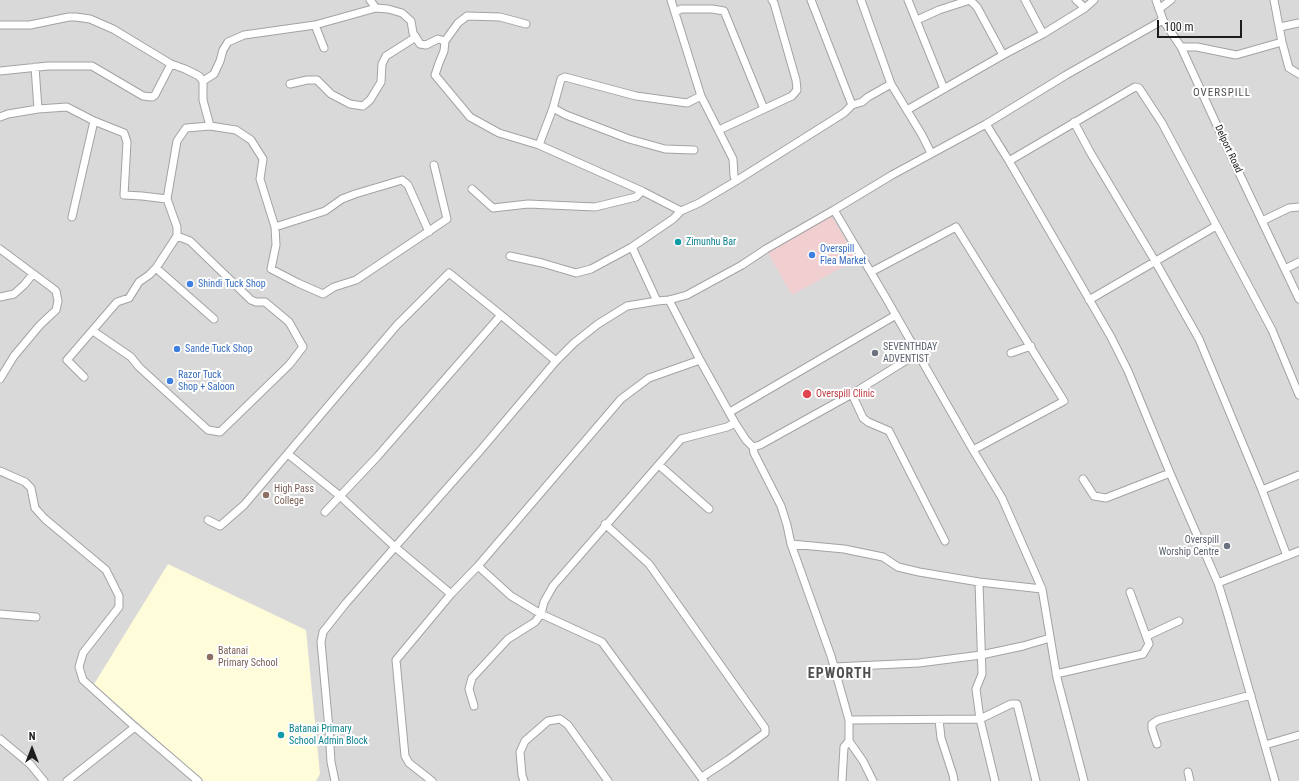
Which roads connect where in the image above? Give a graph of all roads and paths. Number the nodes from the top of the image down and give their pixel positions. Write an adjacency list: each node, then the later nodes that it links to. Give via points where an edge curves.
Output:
1 (370, 0): 13 (street)
2 (671, 0): 16 (street)
3 (772, 0): 43 (street, via 796,80 796,90 792,96)
4 (811, 0): 40 (street)
5 (861, 0): 37 (street)
6 (908, 0): 17 (street)
7 (1026, 0): 24 (street)
8 (1076, 0): 14 (street)
9 (1094, 0): 14 (street)
10 (1156, 0): 15 (street, Delport Road)
11 (1171, 0): 15 (street)
12 (1274, 0): 23 (street)
13 (376, 8): 22 (street); 25 (street, via 402,13 410,21)
14 (1085, 8): 24 (street)
15 (1159, 9): 18 (street, Delport Road)
16 (675, 12): 39 (street); 43 (street, via 681,9 712,9 724,12)
17 (917, 20): 30 (street, via 970,0 977,7); 38 (street)
18 (1163, 20): 28 (street, Delport Road); 48 (street)
19 (1299, 23): 23 (street)
20 (526, 24): 26 (street, via 500,17 467,16 458,23)
21 (0, 25): 31 (street, via 30,25 69,17 90,19 113,29)
22 (315, 25): 29 (street); 35 (street, via 244,35 228,42 214,74)
23 (1280, 27): 27 (street)
24 (1043, 34): 30 (street)
25 (416, 37): 26 (street, via 420,44 426,45 438,38); 36 (street, via 386,56 382,64 381,82 363,106 350,104 331,94 317,80)
26 (445, 41): 51 (street, via 435,75 470,117 499,133)
27 (1282, 42): 28 (street, via 1236,54 1197,47); 34 (street, via 1289,68)
28 (1181, 47): 64 (street, Delport Road)
29 (324, 48)
30 (1003, 55): 38 (street)
31 (171, 64): 32 (street, via 152,98 92,66); 35 (street, via 199,76)
32 (35, 67): 33 (street); 42 (street)
33 (0, 71)
34 (1299, 74)
35 (203, 81): 49 (street, via 203,100)
36 (290, 84)
37 (891, 84): 40 (street, via 862,102); 44 (street)
38 (944, 89): 44 (street)
39 (701, 96): 41 (street, via 687,103 636,96 565,77 561,79); 50 (street)
40 (852, 105): 56 (street, via 832,121)
41 (553, 108): 51 (street); 52 (street, via 566,116 629,139 665,149)
42 (38, 109): 45 (street, via 8,114); 46 (street, via 67,106)
43 (764, 109): 50 (street)
44 (907, 110): 53 (street)
45 (0, 118)
46 (94, 121): 59 (street, via 124,134 127,142 124,195); 63 (street)
47 (1074, 122): 54 (street); 65 (street, via 1135,87 1139,88 1162,123); 72 (street)
48 (986, 124): 53 (street); 54 (street)
49 (210, 126): 59 (street, via 186,128 177,141); 66 (street, via 236,130 251,140 263,159 260,179)
50 (718, 130): 56 (street, via 733,160)
51 (539, 145): 58 (street)
52 (694, 150)
53 (931, 153): 61 (street)
54 (1009, 161): 81 (street)
55 (434, 165): 67 (street, via 447,219)
56 (736, 181): 62 (street)
57 (472, 189): 58 (street, via 494,208 528,204 595,207 636,197)
58 (642, 191): 62 (street)
59 (167, 200): 68 (street)
60 (1299, 207): 64 (street, via 1289,208)
61 (834, 210): 76 (street); 80 (street, via 709,283)
62 (681, 211): 69 (street)
63 (72, 217)
64 (1262, 221): 75 (street, Delport Road)
65 (1216, 226): 72 (street); 95 (street, via 1272,330)
66 (275, 227): 67 (street, via 325,211 342,199 355,194 402,180 408,185); 67 (street, via 276,245 270,269 323,294 334,287 356,280)
67 (429, 232)
68 (178, 236): 74 (street); 86 (street, via 190,241 250,300 265,302 289,322 303,347 289,365 220,432 208,430 131,357)
69 (632, 247): 71 (street, via 576,273); 82 (street)
70 (0, 249): 77 (street)
71 (510, 256)
72 (1155, 261): 81 (street); 106 (street, via 1199,339)
73 (1299, 262): 75 (street)
74 (156, 268): 85 (street); 86 (street, via 139,282 129,298 118,302)
75 (1285, 269): 79 (street, Delport Road)
76 (871, 272): 84 (street); 87 (street, via 956,226)
77 (32, 274): 78 (street, via 14,294); 93 (street, via 56,291 56,310 14,356)
78 (0, 297)
79 (1299, 299)
80 (669, 300): 82 (street); 90 (street)
81 (1089, 300): 103 (street, via 1128,371)
82 (657, 301): 91 (street, via 620,309 588,331)
83 (501, 315): 91 (street); 100 (street, via 449,273 397,325); 107 (street)
84 (896, 315): 88 (street); 96 (street)
85 (214, 319)
86 (93, 331): 92 (street, via 67,360)
87 (1031, 346): 89 (street); 99 (street, via 1064,401)
88 (918, 353): 94 (street); 99 (street)
89 (1011, 353)
90 (700, 360): 96 (street); 117 (street, via 649,378 621,400)
91 (556, 361): 114 (street)
92 (84, 377)
93 (0, 379)
94 (852, 394): 98 (street); 112 (street, via 863,418 889,432)
95 (1299, 395)
96 (730, 412): 97 (street)
97 (735, 423): 98 (street); 101 (street, via 681,439)
98 (753, 447): 113 (street, via 781,506)
99 (973, 450): 120 (street, via 1002,498)
100 (288, 454): 107 (street); 110 (street, via 244,505 220,526)
101 (659, 465): 108 (street); 111 (street)
102 (0, 471): 137 (street, via 25,482 31,488 35,508 45,519 106,570 119,596 119,606 83,653 79,667 83,680)
103 (1170, 473): 105 (street, via 1106,498 1094,496); 119 (street)
104 (1299, 474): 106 (street)
105 (1083, 479)
106 (1262, 490): 116 (street)
107 (340, 496): 109 (street); 114 (street)
108 (709, 509)
109 (325, 512)
110 (208, 520)
111 (605, 524): 124 (street, via 553,586); 144 (street, via 649,564 765,728 765,733)
112 (944, 541)
113 (791, 544): 118 (street, via 844,549 883,557 898,567); 130 (street)
114 (395, 547): 122 (street); 148 (street, via 323,632 331,762)
115 (1299, 551): 116 (street)
116 (1287, 556): 119 (street)
117 (478, 566): 122 (street); 124 (street, via 511,596)
118 (979, 582): 120 (street); 129 (street)
119 (1218, 583): 132 (street)
120 (1042, 589): 128 (street)
121 (1130, 592): 127 (street)
122 (451, 594): 149 (street, via 396,660 405,756 408,763)
123 (0, 614): 125 (street)
124 (541, 614): 133 (street, via 535,622 508,639 472,678 469,689); 144 (street, via 602,642)
125 (36, 617)
126 (1179, 622): 127 (street)
127 (1147, 636): 131 (street, via 1149,644 1143,654)
128 (1050, 638): 129 (street); 131 (street)
129 (981, 655): 130 (street, via 919,663); 134 (street, via 982,674 976,689)
130 (834, 667): 135 (street)
131 (1056, 674): 157 (street)
132 (1251, 695): 141 (street, via 1158,720 1152,724); 142 (street)
133 (474, 706)
134 (980, 719): 136 (street); 155 (street); 156 (street, via 1011,704 1017,704)
135 (849, 720): 136 (street); 140 (street)
136 (939, 720): 154 (street, via 941,738)
137 (135, 727): 146 (street); 147 (street)
138 (1299, 735): 142 (street)
139 (0, 739): 145 (street, via 30,764)
140 (849, 742): 152 (street, via 844,747); 153 (street)
141 (1157, 744)
142 (1265, 745): 159 (street)
143 (1188, 772): 158 (street)
144 (703, 779)
145 (44, 781)
146 (67, 781)
147 (198, 781)
148 (335, 781)
149 (432, 781)
150 (524, 781): 151 (street, via 520,752 525,741 548,721 560,719 568,725)
151 (608, 781)
152 (842, 781)
153 (874, 781)
154 (954, 781)
155 (995, 781)
156 (1036, 781)
157 (1084, 781)
158 (1190, 781)
159 (1275, 781)

